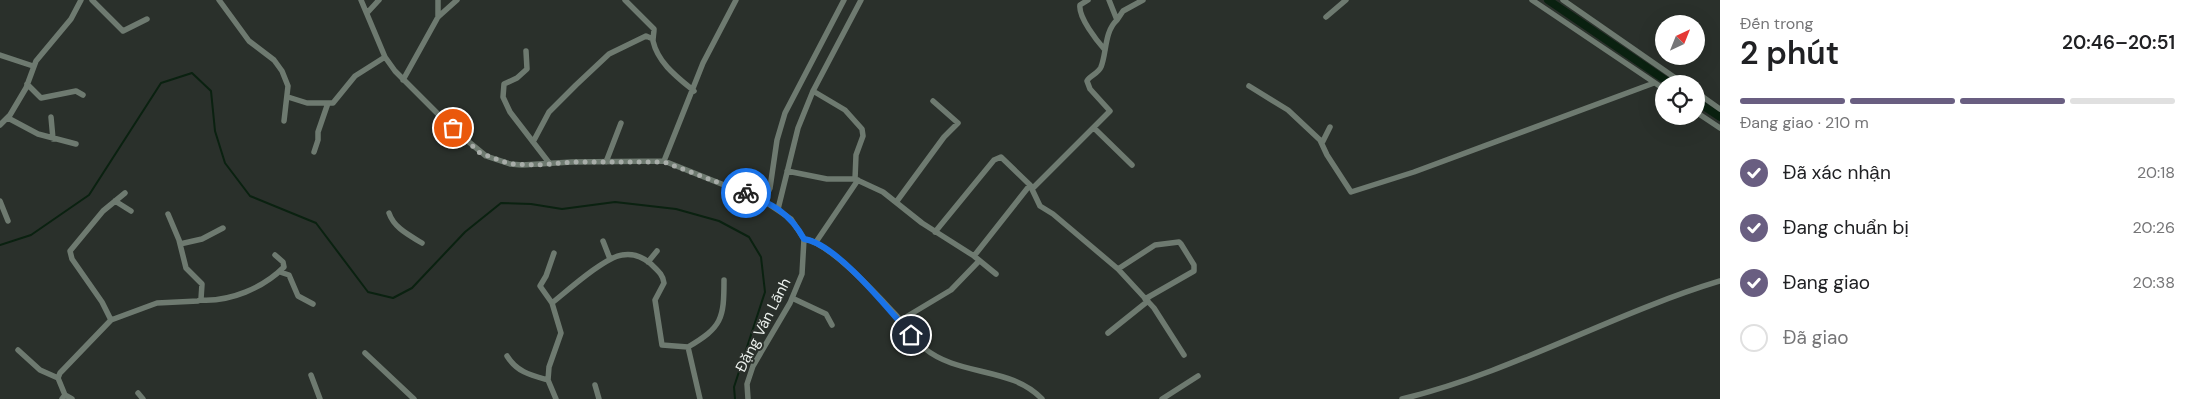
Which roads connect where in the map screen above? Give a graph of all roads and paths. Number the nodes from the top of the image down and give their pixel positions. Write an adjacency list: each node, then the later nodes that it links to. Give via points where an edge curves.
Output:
1 (81, 0): 28 (street, via 71,19)
2 (92, 0): 21 (street, via 123,31)
3 (219, 0): 37 (street, via 249,41 280,67 286,78)
4 (361, 0): 18 (street)
5 (379, 0): 18 (street)
6 (438, 0): 19 (street)
7 (457, 0): 19 (street)
8 (625, 0): 23 (street, via 654,29)
9 (736, 0): 34 (street, via 703,63)
10 (844, 0): 65 (street, via 785,113 777,140 770,188)
11 (861, 0): 35 (street)
12 (1088, 0): 24 (street, via 1080,5 1081,14)
13 (1109, 0): 22 (street)
14 (1143, 0): 22 (street, via 1123,11)
15 (1346, 0): 20 (street)
16 (1532, 0): 31 (street)
17 (1563, 0): 29 (street)
18 (367, 13): 27 (street)
19 (438, 17): 30 (street)
20 (1326, 17)
21 (148, 20)
22 (1117, 20): 24 (street)
23 (653, 39): 34 (street, via 671,72); 52 (street, via 646,36 609,54 555,104)
24 (1105, 50): 49 (street, via 1099,70 1087,81 1110,111)
25 (526, 51): 52 (street, via 526,70 504,84 502,92 510,112)
26 (0, 54): 28 (street)
27 (385, 56): 30 (street); 40 (street, via 361,70 336,101)
28 (33, 66): 32 (street)
29 (1671, 75)
30 (404, 80): 58 (street, via 486,156 516,165)
31 (1654, 83): 54 (street, via 1353,192 1347,188)
32 (27, 84): 36 (street, via 41,98 76,91); 42 (street)
33 (1249, 86): 54 (street, via 1288,110)
34 (694, 91): 57 (street)
35 (813, 91): 60 (street, via 798,128); 61 (street, via 845,110 862,128 863,136 856,155)
36 (83, 95)
37 (288, 97): 40 (street, via 307,103); 45 (street)
38 (1705, 98): 41 (street)
39 (933, 101): 66 (street, via 958,124 944,137)
40 (328, 103): 55 (street)
41 (1720, 109)
42 (8, 118): 47 (street); 51 (street)
43 (51, 118): 51 (street)
44 (1705, 118): 50 (street)
45 (284, 121)
46 (621, 123): 56 (street)
47 (0, 125)
48 (1330, 126): 54 (street)
49 (1094, 128): 59 (street); 62 (street)
50 (1720, 128)
51 (53, 139): 53 (street)
52 (533, 142): 58 (street)
53 (76, 144)
54 (1322, 144)
55 (314, 152)
56 (606, 162): 57 (street); 58 (street)
57 (664, 162): 65 (street)
58 (550, 164)
59 (1132, 164)
60 (787, 171): 61 (street, via 827,179); 68 (street)
61 (856, 180): 66 (street); 78 (street)
62 (1031, 186): 74 (street, via 998,157); 83 (street); 87 (street, via 1042,208 1054,214)
63 (125, 193): 67 (street)
64 (0, 201): 72 (street)
65 (764, 201): 68 (street)
66 (897, 201): 74 (street)
67 (115, 202): 69 (street); 97 (street, via 70,251)
68 (778, 209): 75 (street, via 791,219)
69 (131, 211)
70 (389, 213): 77 (street, via 399,228)
71 (168, 214): 79 (street)
72 (8, 221)
73 (223, 228): 79 (street, via 202,239)
74 (935, 232): 83 (street)
75 (804, 239): 78 (street); 92 (street, Đặng Văn Lãnh, via 802,274)
76 (602, 241): 84 (street)
77 (422, 242)
78 (816, 242): 98 (street, via 860,279)
79 (180, 244): 93 (street, via 186,268 202,284)
80 (657, 251): 86 (street)
81 (554, 253): 95 (street, via 540,286)
82 (275, 255): 88 (street, via 283,262)
83 (974, 256): 85 (street)
84 (610, 259): 86 (street, via 622,255 638,256); 95 (street)
85 (979, 261): 89 (street); 98 (street, via 951,290)
86 (648, 262): 101 (street, via 663,276 664,282 654,300 662,345)
87 (1118, 270): 94 (street); 94 (street, via 1156,245 1181,244 1194,265 1194,271)
88 (280, 272): 93 (street, via 257,288 208,301); 96 (street, via 289,275 298,296)
89 (996, 274)
90 (724, 280): 101 (street, via 724,304 716,328)
91 (1720, 281): 123 (street, via 1610,321 1472,380)
92 (792, 298): 99 (street, via 826,314); 120 (street, Đặng Văn Lãnh, via 753,366 747,384)
93 (200, 300): 97 (street, via 157,303)
94 (1147, 300): 100 (street); 104 (street, via 1162,317)
95 (552, 303): 109 (street, via 561,333 549,367)
96 (313, 304)
97 (111, 320): 108 (street)
98 (900, 320): 121 (street, via 919,344 942,360 1013,379)
99 (832, 325)
100 (1108, 334)
101 (688, 347): 113 (street)
102 (18, 350): 108 (street, via 45,373)
103 (365, 353): 117 (street)
104 (1184, 355)
105 (507, 356): 109 (street, via 520,371)
106 (311, 375): 116 (street)
107 (1198, 376): 122 (street)
108 (58, 378): 112 (street)
109 (548, 380): 118 (street)
110 (595, 385): 119 (street)
111 (138, 393): 115 (street)
112 (64, 397): 114 (street)
113 (698, 398)
114 (72, 399)
115 (143, 399)
116 (320, 399)
117 (414, 399)
118 (556, 399)
119 (599, 399)
120 (748, 399)
121 (1042, 399)
122 (1162, 399)
123 (1402, 399)

